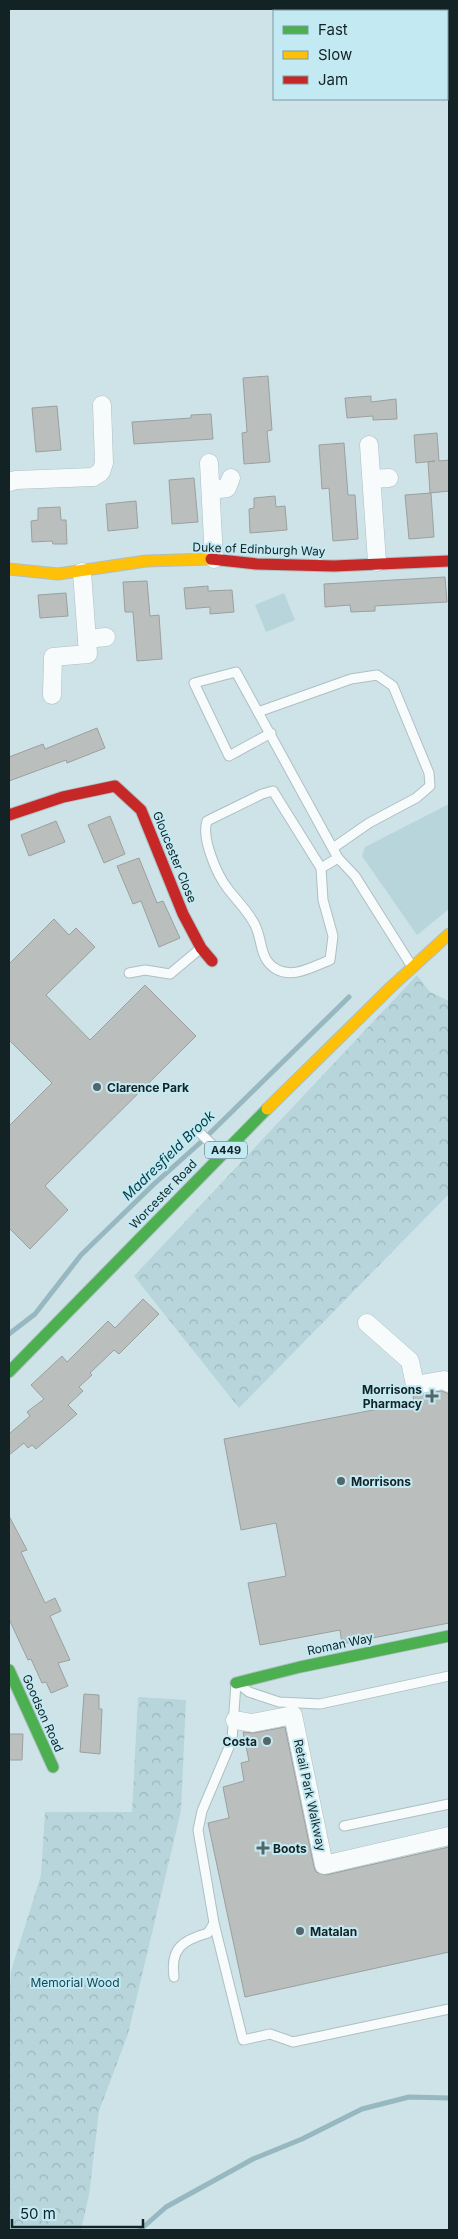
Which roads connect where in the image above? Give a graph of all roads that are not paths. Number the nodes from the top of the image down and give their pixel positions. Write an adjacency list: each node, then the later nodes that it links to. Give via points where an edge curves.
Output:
1 (102, 405): 5 (street, via 104,463 101,472 93,477)
2 (369, 445): 9 (street, via 380,478)
3 (209, 464): 6 (street)
4 (231, 478): 6 (street, via 227,488)
5 (9, 482)
6 (211, 490): 7 (street)
7 (214, 559): 9 (main road, Duke of Edinburgh Way, via 334,566); 11 (main road, Duke of Edinburgh Way, via 146,562)
8 (449, 561): 9 (main road, Duke of Edinburgh Way)
9 (377, 562)
10 (9, 569): 11 (main road, Duke of Edinburgh Way, via 58,574)
11 (82, 572): 13 (street)
12 (106, 637): 13 (street)
13 (87, 639): 14 (street, via 88,654 53,657)
14 (52, 695)
15 (258, 712): 16 (lane); 16 (lane, via 236,672 194,683 229,756); 18 (lane, via 351,679 377,675 393,686 430,773 430,786 416,798 369,823)
16 (271, 733): 18 (lane)
17 (9, 815): 22 (main road, Gloucester Close, via 63,797 115,786 140,810 183,914)
18 (333, 848): 19 (lane)
19 (338, 858): 20 (lane); 24 (lane, via 355,876)
20 (321, 868): 20 (lane, via 323,900 333,936 330,960 296,973 277,970 265,960 257,928 245,907 226,888 211,855 204,829 207,821 272,791)
21 (449, 934): 24 (main road, Worcester Road / A449)
22 (201, 948): 23 (main road, Gloucester Close); 25 (lane, via 170,974 145,970)
23 (212, 961)
24 (412, 967): 27 (main road, Worcester Road / A449)
25 (129, 973)
26 (200, 1133): 27 (lane)
27 (222, 1154): 29 (main road, Worcester Road / A449)
28 (367, 1324): 30 (street, via 410,1361 415,1385 444,1380)
29 (9, 1372)
30 (449, 1383)
31 (449, 1636): 34 (main road, Roman Way)
32 (9, 1670): 36 (main road, Goodson Road)
33 (449, 1676): 34 (lane, via 320,1704 279,1702 249,1692)
34 (236, 1683): 35 (lane)
35 (235, 1720): 39 (street, Retail Park Walkway, via 252,1723 293,1716 324,1865); 40 (lane, via 232,1740 202,1811 198,1830)
36 (53, 1767)
37 (449, 1804): 38 (lane)
38 (344, 1826)
39 (449, 1836)
40 (214, 1923): 41 (lane, via 208,1933 187,1939 178,1948); 42 (lane, via 243,2040 270,2034 293,2042)
41 (174, 1978)
42 (449, 2009)

